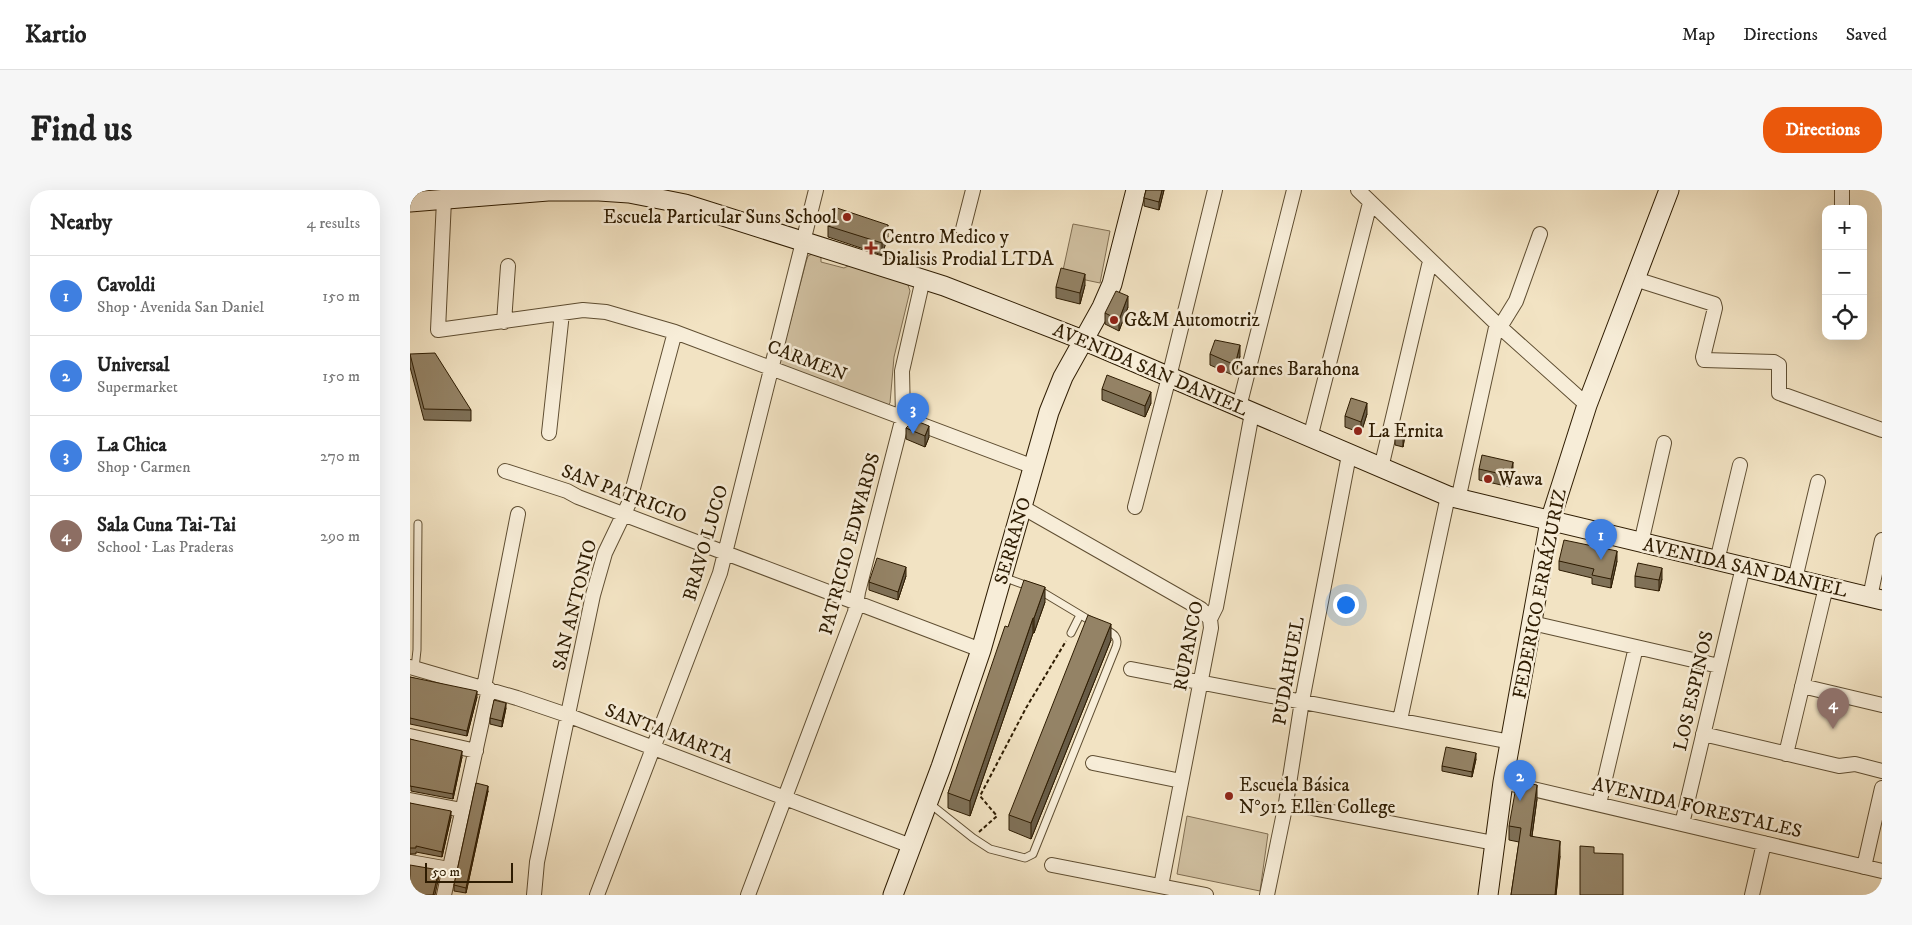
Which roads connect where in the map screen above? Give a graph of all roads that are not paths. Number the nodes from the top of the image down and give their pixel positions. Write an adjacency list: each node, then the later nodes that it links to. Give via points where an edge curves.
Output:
1 (816, 190): 18 (street, BRAVO LUCO)
2 (973, 190): 16 (street)
3 (1136, 190): 27 (street, SERRANO, via 1112,284)
4 (1215, 190): 29 (street)
5 (1294, 190): 31 (street, RUPANCO)
6 (1358, 190): 14 (street)
7 (1669, 190): 22 (street, FEDERICO ERRÁZURIZ)
8 (1842, 190): 15 (street)
9 (548, 191): 10 (street, AVENIDA SAN DANIEL); 11 (street, AVENIDA SAN DANIEL)
10 (644, 193): 18 (street, AVENIDA SAN DANIEL)
11 (466, 194): 12 (street, AVENIDA SAN DANIEL)
12 (444, 200): 13 (street, AVENIDA SAN DANIEL); 24 (street, CARMEN, via 438,330)
13 (410, 202)
14 (1370, 203): 19 (street); 35 (street)
15 (1842, 205)
16 (963, 230)
17 (1540, 234): 25 (street, via 1516,301)
18 (803, 241): 21 (street, AVENIDA SAN DANIEL); 28 (street, BRAVO LUCO)
19 (1430, 261): 25 (street); 40 (street)
20 (508, 266): 24 (street)
21 (923, 279): 27 (street, AVENIDA SAN DANIEL); 32 (street, PATRICIO EDWARDS, via 902,371)
22 (1635, 279): 30 (street, FEDERICO ERRÁZURIZ); 33 (street, via 1714,304 1704,360 1774,362 1779,365 1779,393)
23 (562, 313): 24 (street, CARMEN); 26 (street, CARMEN, via 583,310 606,312); 34 (street)
24 (504, 322)
25 (1499, 325): 30 (street); 43 (street)
26 (675, 332): 28 (street, CARMEN); 47 (street, SAN ANTONIO)
27 (1083, 340): 29 (street, AVENIDA SAN DANIEL); 39 (street, SERRANO, via 1053,400)
28 (772, 367): 32 (street, CARMEN); 52 (street, BRAVO LUCO)
29 (1169, 377): 31 (street, AVENIDA SAN DANIEL); 45 (street)
30 (1587, 405): 48 (street, FEDERICO ERRÁZURIZ)
31 (1246, 410): 35 (street, AVENIDA SAN DANIEL); 61 (street, RUPANCO, via 1216,607)
32 (903, 417): 39 (street, CARMEN); 59 (street, PATRICIO EDWARDS)
33 (1882, 430)
34 (549, 433)
35 (1310, 438): 37 (street, AVENIDA SAN DANIEL)
36 (1664, 443): 51 (street)
37 (1350, 455): 40 (street, AVENIDA SAN DANIEL); 72 (street, PUDAHUEL)
38 (1740, 465): 53 (street)
39 (1034, 467): 44 (street, SERRANO)
40 (1381, 468): 43 (street, AVENIDA SAN DANIEL)
41 (505, 471): 47 (street, SAN PATRICIO)
42 (1818, 482): 56 (street)
43 (1453, 498): 48 (street, AVENIDA SAN DANIEL); 75 (street)
44 (1022, 507): 55 (street, SERRANO); 61 (street, via 1201,609)
45 (1135, 507)
46 (518, 514): 71 (street)
47 (624, 514): 52 (street, SAN PATRICIO); 74 (street, SAN ANTONIO, via 599,573)
48 (1550, 521): 51 (street, AVENIDA SAN DANIEL); 62 (street, FEDERICO ERRÁZURIZ)
49 (418, 524): 67 (lane, via 418,650)
50 (1882, 540): 58 (street)
51 (1641, 543): 53 (street, AVENIDA SAN DANIEL)
52 (726, 553): 59 (street, SAN PATRICIO); 79 (street, BRAVO LUCO)
53 (1717, 561): 54 (street, AVENIDA SAN DANIEL)
54 (1743, 567): 56 (street, AVENIDA SAN DANIEL); 66 (street, LOS ESPINOS)
55 (1003, 577): 60 (lane, via 1039,590); 65 (street, SERRANO)
56 (1795, 579): 57 (street, AVENIDA SAN DANIEL)
57 (1826, 587): 58 (street, AVENIDA SAN DANIEL); 70 (street)
58 (1876, 598)
59 (856, 603): 65 (street, SAN PATRICIO); 87 (street, PATRICIO EDWARDS)
60 (1080, 615): 63 (lane); 89 (lane, via 1113,634 1118,643 1035,851 1029,857 1020,857 990,849)
61 (1210, 619): 69 (street, RUPANCO)
62 (1532, 623): 64 (street); 78 (street, FEDERICO ERRÁZURIZ)
63 (1071, 633)
64 (1636, 647): 66 (street); 91 (street)
65 (981, 650): 89 (street, SERRANO)
66 (1719, 666): 76 (street, LOS ESPINOS)
67 (412, 668): 71 (street, SANTA MARTA)
68 (1131, 669): 69 (street)
69 (1201, 682): 72 (street); 84 (street, RUPANCO)
70 (1802, 686): 73 (street); 81 (street)
71 (487, 688): 74 (street, SANTA MARTA); 80 (street)
72 (1302, 701): 75 (street); 90 (street, PUDAHUEL)
73 (1882, 705)
74 (567, 716): 79 (street, SANTA MARTA); 104 (street, SAN ANTONIO, via 537,862)
75 (1400, 720): 78 (street)
76 (1703, 734): 81 (street); 93 (street, LOS ESPINOS)
77 (410, 736): 80 (street)
78 (1511, 742): 85 (street, FEDERICO ERRÁZURIZ)
79 (654, 748): 87 (street, SANTA MARTA); 105 (street, BRAVO LUCO)
80 (476, 751): 92 (street)
81 (1786, 754): 83 (street, via 1839,766 1854,764)
82 (1093, 762): 84 (street)
83 (1882, 771)
84 (1181, 781): 102 (street, RUPANCO)
85 (1503, 782): 91 (street, AVENIDA FORESTALES); 94 (street, FEDERICO ERRÁZURIZ)
86 (1882, 788): 99 (street)
87 (785, 798): 96 (street, SANTA MARTA); 106 (street, PATRICIO EDWARDS)
88 (410, 800): 92 (street)
89 (928, 802): 96 (street, SERRANO)
90 (1286, 804): 94 (street); 109 (street, PUDAHUEL)
91 (1599, 804): 93 (street, AVENIDA FORESTALES)
92 (462, 810): 100 (street)
93 (1682, 824): 95 (street, AVENIDA FORESTALES)
94 (1494, 843): 110 (street, FEDERICO ERRÁZURIZ)
95 (1764, 843): 99 (street, AVENIDA FORESTALES); 111 (street)
96 (911, 846): 107 (street, SERRANO)
97 (410, 862): 100 (street)
98 (1052, 865): 102 (street)
99 (1864, 867): 101 (street, AVENIDA FORESTALES)
100 (449, 869): 103 (street)
101 (1882, 871)
102 (1161, 886): 108 (street)
103 (444, 895)
104 (534, 895)
105 (597, 895)
106 (748, 895)
107 (893, 895)
108 (1206, 895)
109 (1267, 895)
110 (1488, 895)
111 (1752, 895)

